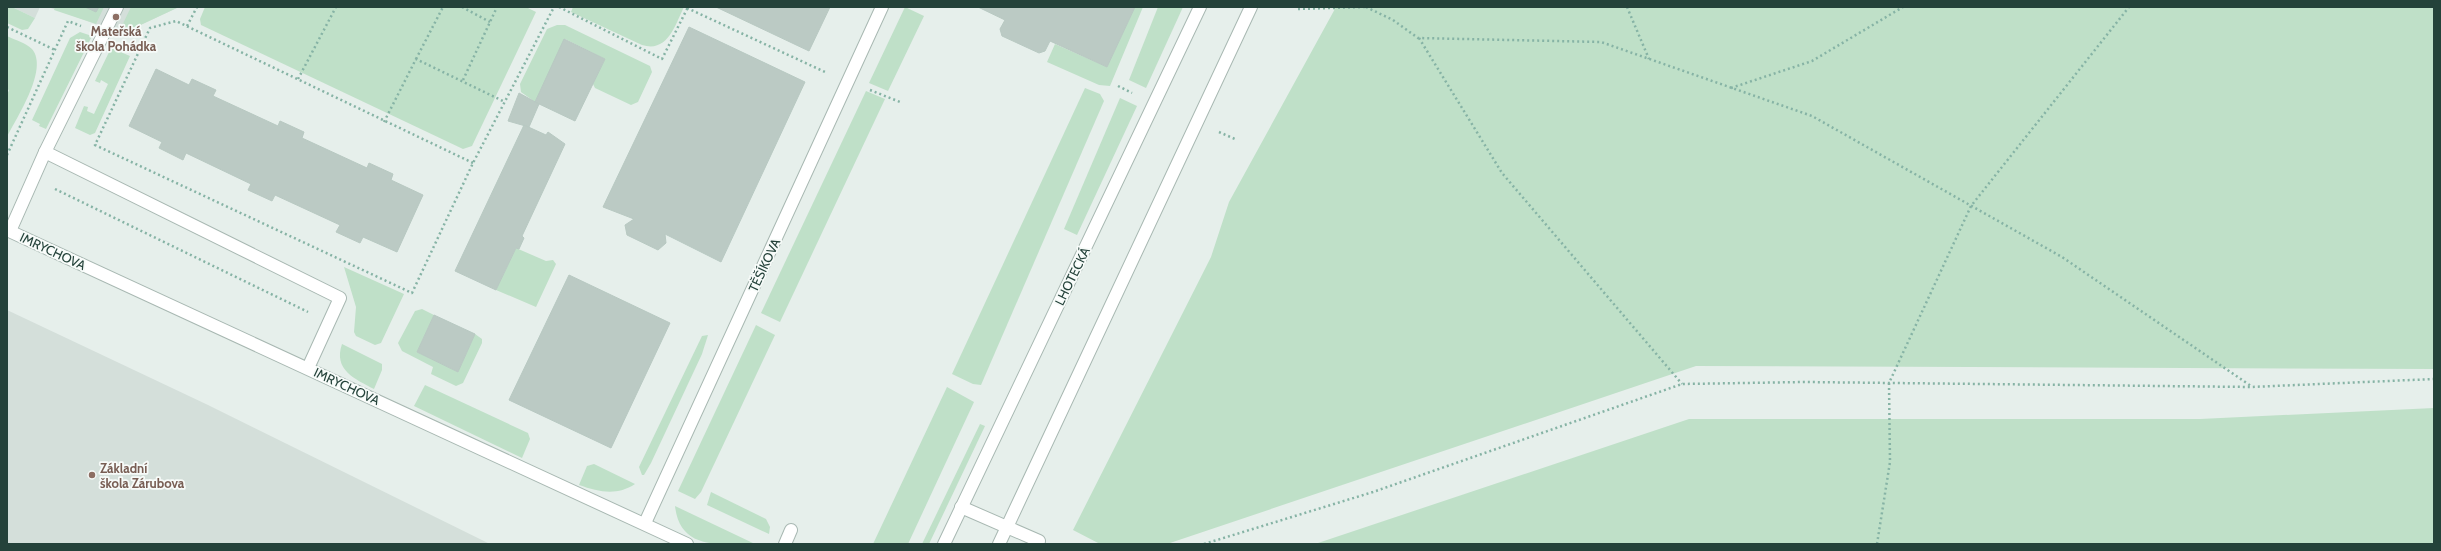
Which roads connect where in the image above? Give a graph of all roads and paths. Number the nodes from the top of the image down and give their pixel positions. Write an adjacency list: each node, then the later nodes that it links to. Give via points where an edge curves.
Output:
1 (117, 7): 32 (street)
2 (197, 7): 19 (path)
3 (336, 7): 25 (path)
4 (442, 7): 23 (path)
5 (462, 7): 18 (path)
6 (497, 7): 18 (path)
7 (554, 7): 29 (path)
8 (559, 7): 16 (path, via 662,59)
9 (882, 7): 27 (street, TĚŠÍKOVA)
10 (1200, 7): 43 (street, LHOTECKÁ)
11 (1251, 7): 45 (street)
12 (1366, 7): 17 (path); 21 (path, via 1393,20)
13 (1627, 7): 24 (path)
14 (1903, 7): 28 (path, via 1812,61)
15 (2129, 7): 35 (path)
16 (688, 8): 27 (path)
17 (1298, 9)
18 (490, 22): 26 (path)
19 (187, 26): 25 (path); 33 (path, via 176,21 150,28 95,145 412,293)
20 (7, 27): 22 (path)
21 (1418, 38): 24 (path, via 1601,42); 41 (path, via 1502,173)
22 (55, 50)
23 (416, 59): 26 (path); 31 (path)
24 (1649, 59): 28 (path)
25 (298, 78): 31 (path)
26 (463, 80): 29 (path)
27 (848, 81): 30 (path); 44 (street, TĚŠÍKOVA)
28 (1731, 88): 35 (path, via 1812,116)
29 (505, 102): 33 (path)
30 (900, 102)
31 (384, 122): 33 (path)
32 (45, 152): 34 (street); 37 (street, via 340,298)
33 (473, 163)
34 (33, 178): 36 (street); 37 (path)
35 (1971, 206): 40 (path); 42 (path, via 2062,256)
36 (8, 231): 38 (street, IMRYCHOVA)
37 (329, 322): 38 (street)
38 (308, 368): 44 (street, IMRYCHOVA)
39 (2434, 379): 42 (path)
40 (1889, 383): 41 (path); 42 (path); 53 (path, via 1890,462)
41 (1682, 384): 52 (path, via 1373,492)
42 (2251, 387)
43 (961, 507): 45 (street); 50 (street, LHOTECKÁ)
44 (646, 523): 48 (street, IMRYCHOVA)
45 (1007, 527): 47 (street); 51 (street)
46 (791, 530): 49 (street)
47 (1039, 541)
48 (687, 544)
49 (785, 544)
50 (944, 544)
51 (999, 544)
52 (1204, 544)
53 (1877, 544)

